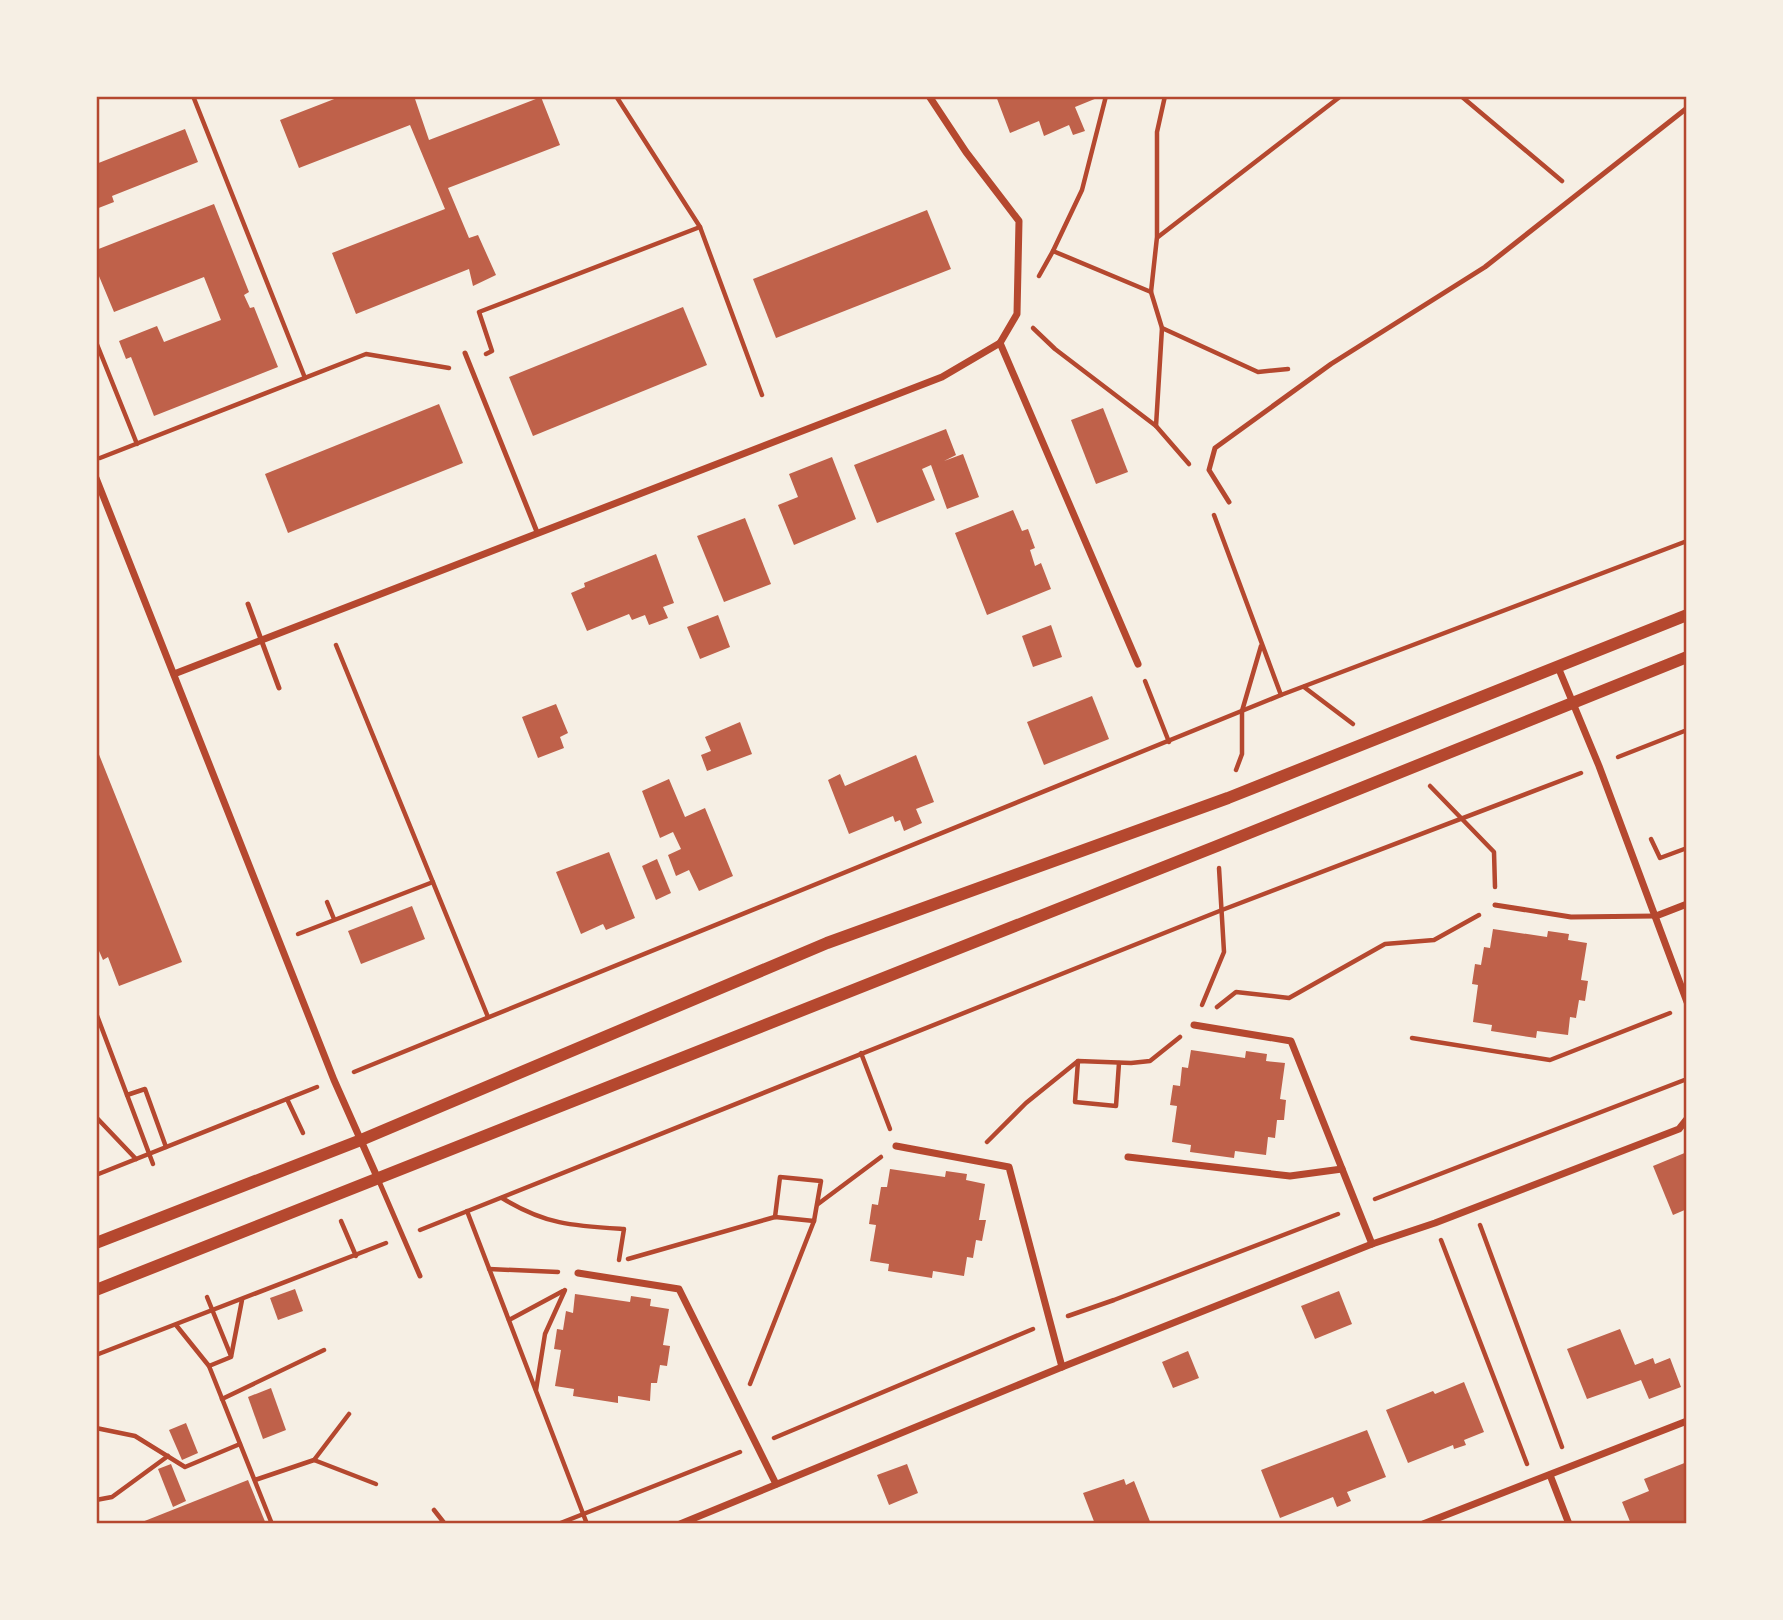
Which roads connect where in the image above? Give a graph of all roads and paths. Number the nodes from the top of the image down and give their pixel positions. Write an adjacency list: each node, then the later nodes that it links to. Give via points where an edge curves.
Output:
1 (193, 96): 21 (path)
2 (615, 96): 10 (path)
3 (929, 96): 14 (street, via 1019,221)
4 (1106, 96): 12 (path, via 1082,190)
5 (1165, 96): 11 (path, via 1157,132)
6 (1341, 96): 11 (path)
7 (1461, 96): 9 (path)
8 (1687, 108): 9 (lane)
9 (1576, 193): 20 (lane, via 1485,267)
10 (700, 227): 19 (path, via 479,312 492,351); 22 (path)
11 (1157, 237): 13 (path)
12 (1054, 251): 13 (path); 14 (path)
13 (1151, 292): 15 (path)
14 (1017, 314): 17 (street); 23 (path)
15 (1161, 328): 20 (path, via 1258,372); 23 (path)
16 (96, 342): 24 (path)
17 (1000, 343): 30 (street, via 942,377); 37 (street)
18 (465, 354): 19 (lane)
19 (468, 361): 21 (path, via 450,368 366,354); 30 (lane)
20 (1331, 364): 29 (lane, via 1215,448 1209,470)
21 (305, 378): 24 (path)
22 (762, 395)
23 (1156, 426): 26 (path)
24 (137, 444): 25 (path)
25 (96, 460)
26 (1191, 467)
27 (96, 478): 39 (street)
28 (1210, 502): 41 (path)
29 (1229, 502)
30 (537, 532): 34 (street)
31 (1687, 541): 41 (path)
32 (248, 604): 34 (lane)
33 (1687, 615): 38 (street)
34 (261, 640): 39 (street); 40 (lane)
35 (336, 645): 50 (path)
36 (1687, 657): 42 (street)
37 (1138, 664): 44 (path)
38 (1558, 667): 42 (street); 74 (street, via 1228,798 827,943)
39 (174, 674): 68 (street)
40 (279, 688)
41 (1281, 695): 44 (path)
42 (1571, 702): 46 (street); 84 (street)
43 (1687, 730): 45 (path)
44 (1169, 742): 61 (path)
45 (1617, 757): 46 (path); 47 (path)
46 (1599, 766): 54 (path); 55 (street)
47 (1622, 770)
48 (1649, 833): 49 (path, via 1660,858)
49 (1687, 848)
50 (433, 881): 56 (path); 61 (path)
51 (327, 902): 56 (path)
52 (1687, 904): 55 (street)
53 (1495, 905): 55 (lane, via 1571,917); 62 (path, via 1434,940 1385,944 1289,998 1236,992)
54 (1222, 910): 62 (path, via 1224,952); 64 (path)
55 (1656, 916): 58 (street)
56 (334, 919): 57 (path)
57 (298, 934)
58 (1687, 1002)
59 (1675, 1011): 63 (path, via 1550,1060)
60 (96, 1013): 69 (path)
61 (488, 1017): 68 (path)
62 (1194, 1025): 66 (path, via 1150,1061); 82 (street, via 1291,1041)
63 (1412, 1038)
64 (861, 1053): 75 (path); 85 (path)
65 (1078, 1060): 66 (path); 66 (path, via 1075,1102 1116,1106); 80 (path)
66 (1119, 1063)
67 (1687, 1079): 87 (path)
68 (334, 1080): 70 (path); 74 (street)
69 (127, 1095): 76 (path, via 145,1089); 77 (path)
70 (287, 1099): 73 (path); 76 (path)
71 (96, 1117): 79 (path)
72 (1687, 1119): 88 (street, via 1679,1129)
73 (303, 1133)
74 (361, 1140): 84 (street); 95 (street)
75 (896, 1146): 80 (street); 86 (path)
76 (166, 1147): 77 (path)
77 (149, 1154): 79 (path); 81 (path)
78 (1128, 1157): 82 (street, via 1290,1176)
79 (136, 1159): 83 (path)
80 (969, 1159): 107 (street, via 1009,1167)
81 (153, 1164)
82 (1342, 1170): 87 (street)
83 (96, 1175)
84 (378, 1179): 94 (lane); 102 (street)
85 (501, 1197): 89 (path); 90 (path, via 527,1213 557,1223 624,1229 618,1261)
86 (817, 1205): 90 (path, via 821,1181 780,1177); 92 (path)
87 (1357, 1207): 96 (street); 107 (path)
88 (1473, 1208): 93 (street); 124 (path)
89 (467, 1211): 94 (path); 98 (path)
90 (775, 1217): 92 (path)
91 (341, 1221): 97 (path)
92 (814, 1221): 116 (path)
93 (1435, 1223): 96 (street); 127 (path)
94 (402, 1237): 97 (path); 101 (lane)
95 (96, 1243)
96 (1372, 1244): 113 (street)
97 (356, 1256): 105 (path)
98 (489, 1269): 99 (path); 106 (path)
99 (578, 1273): 100 (street)
100 (593, 1275): 103 (path); 116 (street, via 679,1289)
101 (420, 1276)
102 (96, 1290)
103 (565, 1290): 106 (path); 114 (path, via 545,1334)
104 (207, 1297): 111 (path)
105 (242, 1300): 108 (path); 111 (path)
106 (509, 1320): 114 (path)
107 (1050, 1322): 113 (street); 121 (path)
108 (176, 1325): 110 (path); 112 (path)
109 (324, 1350): 115 (path)
110 (96, 1355)
111 (231, 1357): 112 (path)
112 (209, 1366): 115 (path)
113 (1062, 1367): 129 (street)
114 (536, 1391): 132 (path)
115 (222, 1399): 120 (path)
116 (739, 1411): 121 (street)
117 (349, 1414): 123 (path)
118 (1687, 1421): 124 (street)
119 (96, 1428): 122 (path, via 135,1436)
120 (240, 1444): 122 (path, via 185,1466); 126 (path)
121 (757, 1446): 129 (street); 132 (path)
122 (168, 1456): 130 (path, via 112,1497)
123 (314, 1460): 126 (path); 128 (path)
124 (1569, 1466): 125 (street)
125 (1550, 1475): 127 (street); 139 (street)
126 (255, 1480): 133 (path)
127 (1533, 1480): 138 (street)
128 (376, 1484)
129 (776, 1484): 137 (street)
130 (96, 1500)
131 (434, 1510): 134 (path)
132 (583, 1514): 135 (path); 136 (path)
133 (272, 1524)
134 (444, 1524)
135 (558, 1524)
136 (587, 1524)
137 (680, 1524)
138 (1423, 1524)
139 (1569, 1524)

